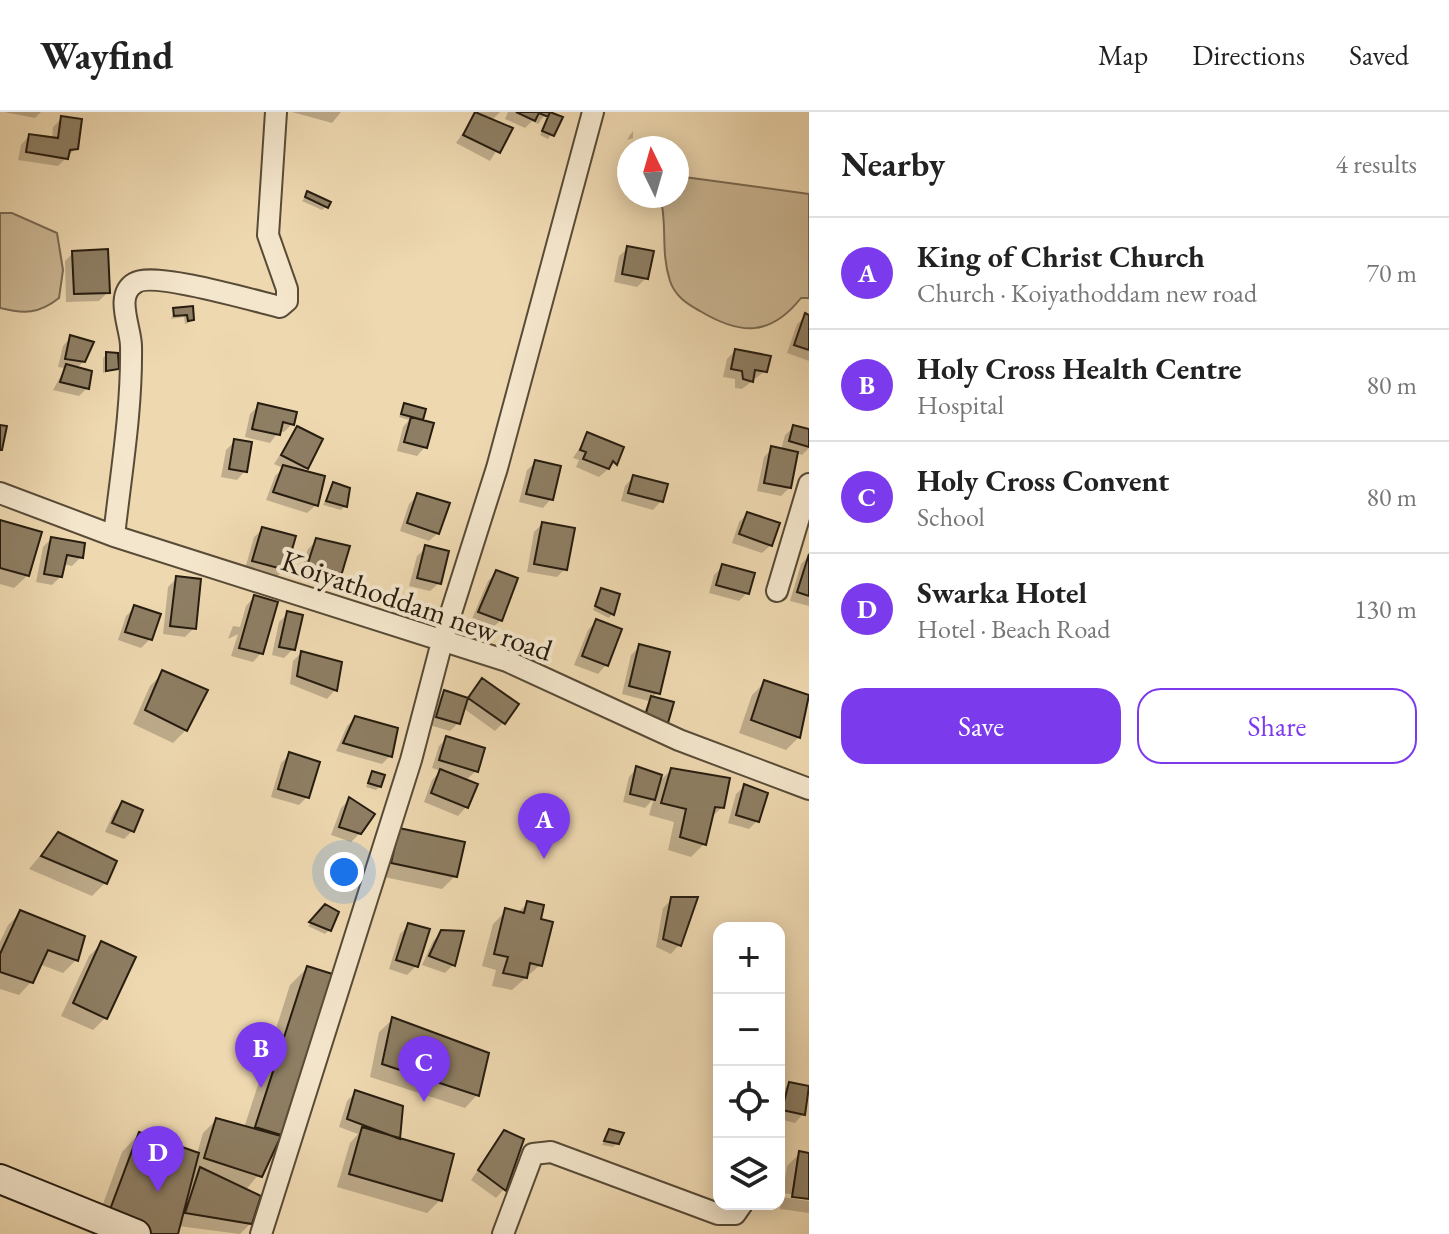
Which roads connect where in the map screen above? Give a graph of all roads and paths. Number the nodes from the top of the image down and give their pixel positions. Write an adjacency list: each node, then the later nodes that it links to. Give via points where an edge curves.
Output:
1 (276, 112): 5 (street, via 268,235 287,301 280,307 146,280 134,283 126,293 132,387)
2 (593, 112): 7 (street, via 497,468)
3 (809, 484): 6 (street)
4 (0, 493): 5 (street, Koiyathoddam new road)
5 (114, 536): 7 (street, Koiyathoddam new road)
6 (777, 591)
7 (443, 638): 8 (street, Koiyathoddam new road, via 507,661 679,740); 12 (street, via 411,760)
8 (809, 789)
9 (0, 1179): 11 (main road)
10 (738, 1210): 13 (street, via 718,1214 551,1152 533,1154)
11 (136, 1234)
12 (261, 1234)
13 (503, 1234)

